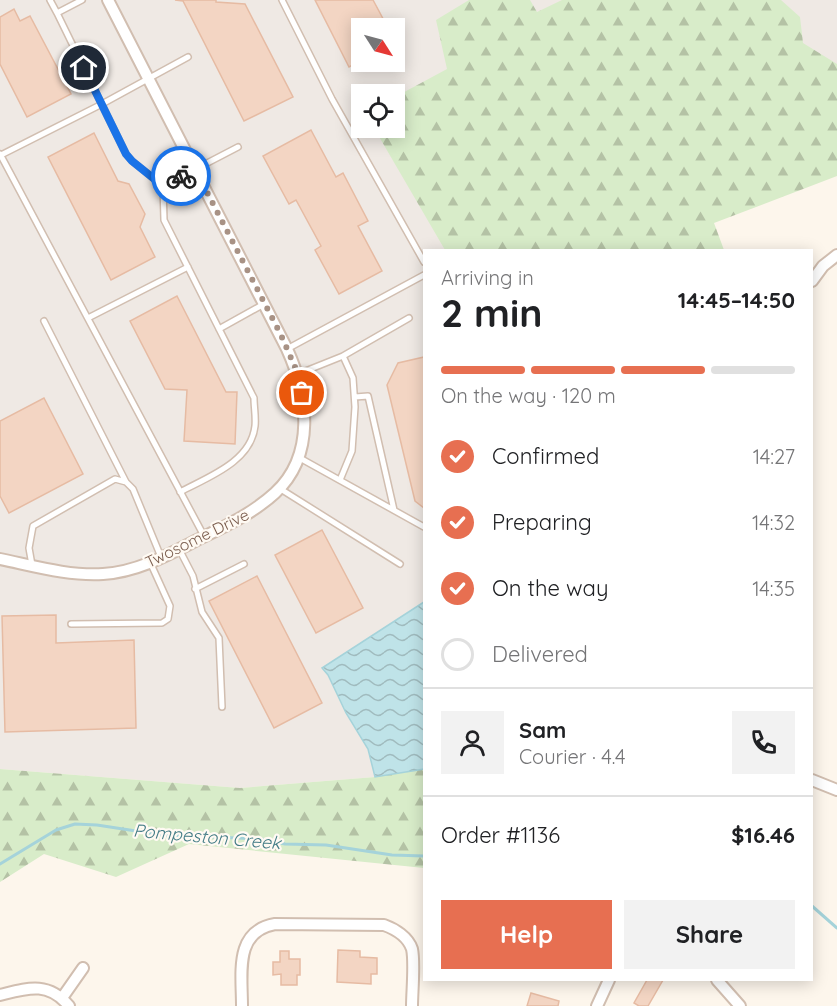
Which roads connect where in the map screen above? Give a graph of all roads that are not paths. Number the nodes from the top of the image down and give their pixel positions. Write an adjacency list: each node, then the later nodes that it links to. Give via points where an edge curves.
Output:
1 (50, 0): 5 (lane)
2 (82, 0): 5 (lane)
3 (108, 0): 7 (street, Twosome Drive)
4 (282, 0): 14 (lane, via 332,99)
5 (57, 13): 8 (lane)
6 (188, 57): 7 (lane)
7 (148, 79): 8 (lane); 11 (street, Twosome Drive)
8 (102, 104): 10 (lane); 12 (lane, via 126,154)
9 (238, 147): 11 (lane)
10 (1, 155): 19 (lane)
11 (195, 169): 12 (lane); 18 (street, Twosome Drive)
12 (163, 186): 15 (lane, via 164,220)
13 (837, 255): 17 (street)
14 (423, 260)
15 (188, 267): 19 (lane); 22 (lane)
16 (423, 276): 23 (lane)
17 (813, 280)
18 (264, 304): 22 (lane); 23 (street, Twosome Drive)
19 (88, 318): 31 (lane)
20 (409, 318): 24 (lane)
21 (44, 321): 29 (lane)
22 (219, 329): 31 (lane, via 254,398 255,427 241,455)
23 (287, 349): 25 (street, Twosome Drive)
24 (343, 356): 25 (lane); 26 (lane, via 353,378)
25 (298, 374): 27 (street, Twosome Drive, via 305,430)
26 (355, 397): 28 (lane, via 352,451); 32 (lane, via 368,396)
27 (298, 457): 28 (lane); 30 (street, Twosome Drive)
28 (340, 480): 32 (lane)
29 (126, 482): 36 (lane, via 133,489); 41 (lane, via 115,479 33,526 29,548)
30 (279, 488): 34 (street, Twosome Drive, via 248,514); 40 (lane)
31 (180, 492): 34 (lane)
32 (394, 510): 33 (lane)
33 (423, 526)
34 (204, 537): 35 (street, Twosome Drive)
35 (179, 549): 36 (street, Twosome Drive); 42 (lane)
36 (161, 557): 38 (street, Twosome Drive)
37 (0, 559): 41 (street, Twosome Drive)
38 (150, 562): 41 (street, Twosome Drive, via 105,574); 43 (lane, via 170,606 168,619 162,623)
39 (244, 564): 42 (lane)
40 (400, 564)
41 (32, 566)
42 (195, 589): 44 (lane, via 202,612 219,638)
43 (71, 624)
44 (222, 707)
45 (813, 780): 46 (street)
46 (837, 790)
47 (83, 968): 51 (street)
48 (609, 981): 54 (street)
49 (718, 981): 55 (street)
50 (0, 995): 51 (street, via 36,988 51,991)
51 (65, 1002)
52 (242, 1006): 53 (street, via 243,954 253,932 262,926 286,924 384,925 395,930 412,949)
53 (412, 1006)
54 (597, 1006)
55 (740, 1006)

